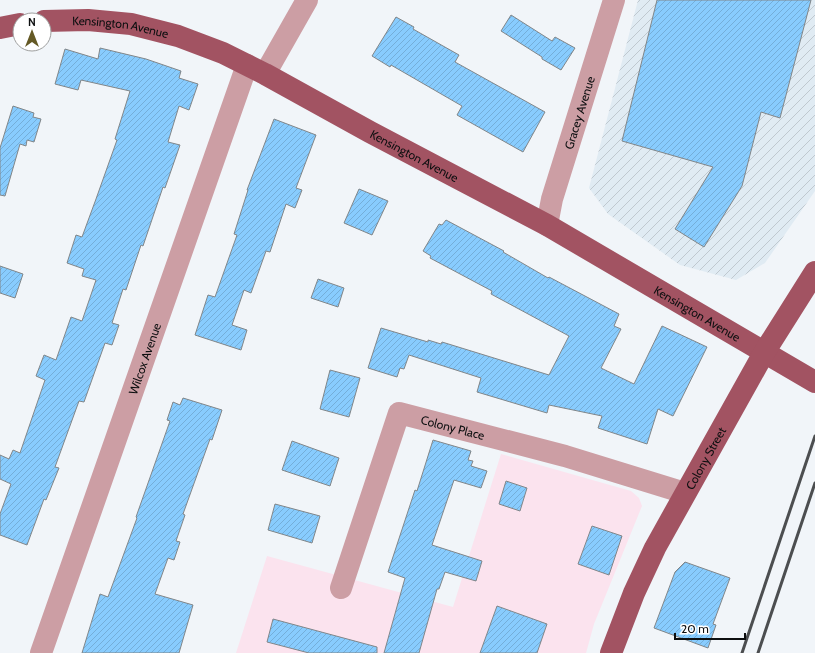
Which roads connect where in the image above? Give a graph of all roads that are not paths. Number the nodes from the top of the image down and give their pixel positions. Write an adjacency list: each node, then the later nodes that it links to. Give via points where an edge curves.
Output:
1 (307, 0): 4 (street, Wilcox Avenue)
2 (614, 0): 5 (street, Gracey Avenue, via 552,200)
3 (52, 21): 4 (main road, Kensington Avenue, via 88,20 131,24 178,36)
4 (256, 69): 5 (main road, Kensington Avenue); 11 (street, Wilcox Avenue)
5 (547, 225): 7 (main road, Kensington Avenue)
6 (815, 272): 7 (main road, Colony Street)
7 (764, 352): 8 (main road, Kensington Avenue); 9 (main road, Colony Street)
8 (815, 382)
9 (685, 493): 10 (street, Colony Place, via 565,456 399,413); 12 (main road, Colony Street, via 634,593)
10 (341, 588)
11 (41, 653)
12 (611, 653)

